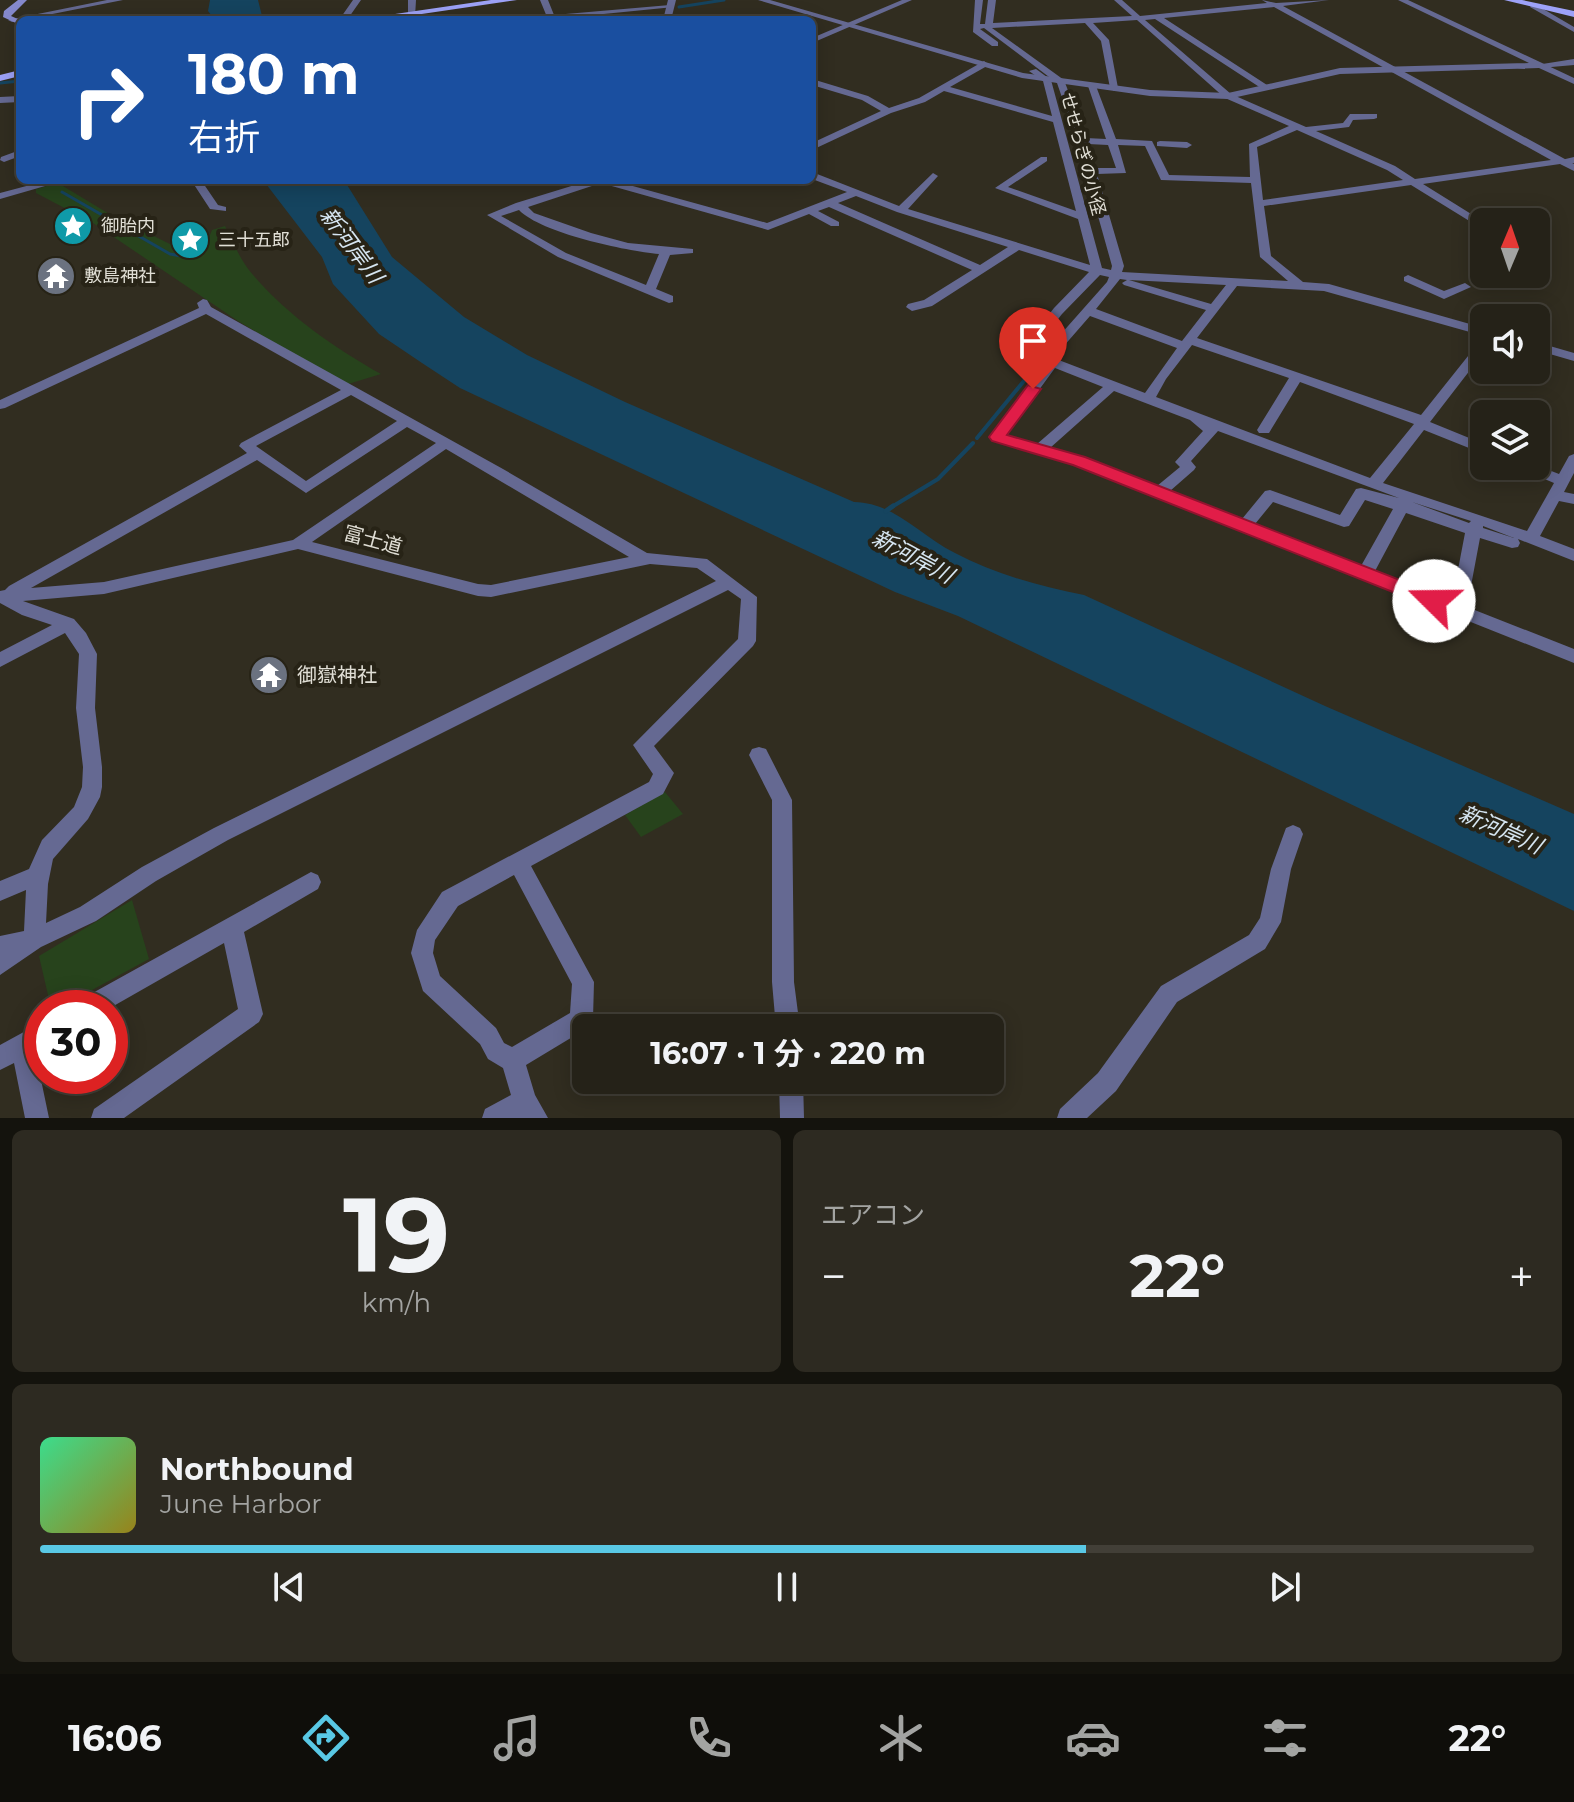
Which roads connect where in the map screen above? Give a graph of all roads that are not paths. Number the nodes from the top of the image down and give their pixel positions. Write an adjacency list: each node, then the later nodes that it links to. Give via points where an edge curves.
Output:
1 (78, 0): 16 (street)
2 (119, 0): 21 (street)
3 (412, 0): 22 (street)
4 (512, 0): 22 (main road)
5 (762, 0): 28 (street)
6 (908, 0): 28 (street)
7 (992, 0): 29 (street)
8 (1118, 0): 26 (street)
9 (1266, 0): 18 (street)
10 (1325, 0): 18 (street)
11 (1402, 0): 34 (street)
12 (1509, 0): 19 (main road)
13 (967, 1): 14 (street)
14 (978, 2): 29 (street)
15 (25, 3): 21 (main road)
16 (40, 4)
17 (671, 4): 24 (street)
18 (1275, 5): 25 (street); 35 (street)
19 (1533, 5): 20 (main road); 30 (street)
20 (1574, 14)
21 (11, 15)
22 (412, 15): 23 (main road)
23 (401, 16)
24 (574, 16)
25 (1157, 17): 26 (street); 40 (street)
26 (1140, 18): 27 (street); 43 (street)
27 (1087, 21): 29 (street); 42 (street, via 1105,40)
28 (849, 25): 31 (street); 33 (street)
29 (981, 27): 36 (street, せせらぎの小径)
30 (1574, 30)
31 (816, 39)
32 (1574, 62): 34 (street)
33 (984, 64): 36 (street); 41 (street)
34 (1540, 65): 35 (street); 37 (street)
35 (1396, 71): 40 (street, via 1340,71); 58 (street)
36 (1054, 81): 39 (street); 46 (street, せせらぎの小径); 49 (street)
37 (1574, 81)
38 (816, 83): 44 (street)
39 (1092, 86): 42 (street); 50 (street)
40 (1264, 87): 43 (street)
41 (944, 88): 44 (street); 46 (street)
42 (1114, 88): 43 (street)
43 (1228, 96): 47 (street)
44 (888, 111): 52 (street)
45 (1374, 116): 47 (street, via 1350,117 1346,125)
46 (1057, 120): 79 (street, せせらぎの小径)
47 (1300, 129): 63 (street, via 1252,146); 64 (street)
48 (1155, 130): 51 (street)
49 (1082, 141): 50 (street); 60 (street)
50 (1112, 142): 51 (street); 60 (street, via 1122,171)
51 (1155, 144): 53 (street); 63 (street, via 1165,178)
52 (816, 145)
53 (1187, 145)
54 (16, 154): 55 (street)
55 (4, 159)
56 (1044, 159): 79 (street, via 1000,188)
57 (1574, 160): 58 (street)
58 (1562, 161): 59 (street); 64 (street)
59 (1574, 168)
60 (1090, 171): 89 (street)
61 (933, 176): 78 (street)
62 (816, 177): 71 (street)
63 (1257, 180): 74 (street)
64 (1412, 182): 74 (street); 80 (street)
65 (46, 184): 72 (street)
66 (199, 184): 76 (street, via 214,207)
67 (552, 184): 70 (street)
68 (587, 184): 70 (street)
69 (615, 184): 82 (street)
70 (557, 193): 75 (street)
71 (854, 193): 73 (street); 78 (street)
72 (0, 196)
73 (830, 203): 77 (street); 87 (street)
74 (1261, 203): 92 (street, via 1266,257)
75 (520, 205): 86 (street, via 530,215 570,231); 94 (street, via 492,215 562,255)
76 (222, 209)
77 (809, 210): 81 (street); 82 (street)
78 (901, 210): 84 (street)
79 (1083, 217): 88 (street, せせらぎの小径)
80 (1470, 218)
81 (835, 224)
82 (768, 227): 83 (street)
83 (756, 234)
84 (1016, 247): 87 (street); 88 (street)
85 (689, 251): 86 (street)
86 (665, 253): 94 (street)
87 (980, 269): 97 (street, via 928,303)
88 (1097, 271): 89 (street); 104 (street)
89 (1117, 275): 91 (street); 98 (street, via 1125,282); 100 (street)
90 (1408, 279): 95 (street)
91 (1235, 281): 92 (street); 98 (street)
92 (1298, 284): 99 (street)
93 (1465, 287): 95 (street)
94 (649, 291): 96 (street)
95 (1444, 295): 99 (street)
96 (669, 299)
97 (912, 307)
98 (1213, 308): 102 (street)
99 (1409, 310): 101 (street)
100 (1089, 311): 102 (street); 104 (street)
101 (1470, 328)
102 (1188, 343): 107 (street); 110 (street)
103 (1550, 350): 105 (street)
104 (1043, 354): 108 (street); 118 (street, via 997,437)
105 (1574, 357)
106 (1470, 365): 114 (street)
107 (1296, 377): 114 (street); 115 (street)
108 (1111, 387): 110 (street); 118 (street)
109 (349, 391): 111 (street, via 205,306); 113 (street); 119 (street, via 246,446)
110 (1149, 398): 112 (street)
111 (0, 405)
112 (1186, 412): 122 (street); 124 (street, via 1211,431 1182,462 1189,467)
113 (405, 422): 117 (street); 119 (street, via 306,488)
114 (1421, 422): 116 (street); 122 (street)
115 (1264, 430)
116 (1470, 443)
117 (444, 444): 130 (street); 132 (street)
118 (1040, 449): 124 (street)
119 (257, 454): 136 (street)
120 (1574, 459): 123 (street)
121 (1548, 480): 123 (street)
122 (1373, 485): 126 (street)
123 (1560, 488): 125 (street); 129 (street)
124 (1159, 493): 128 (street)
125 (1574, 499)
126 (1405, 501): 127 (street); 128 (street, via 1361,493 1344,522 1270,495); 134 (street)
127 (1477, 524): 129 (street); 133 (street); 137 (street)
128 (1245, 526): 134 (street)
129 (1531, 539): 131 (street)
130 (298, 544): 132 (street, 富士道, via 491,591); 136 (street, 富士道, via 104,588)
131 (1574, 555)
132 (643, 558): 135 (street, 富士道, via 701,563)
133 (1574, 566)
134 (1365, 574): 137 (street)
135 (729, 582): 143 (street, via 749,597 747,641 642,745 664,773 656,788); 148 (street, via 221,834 88,914)
136 (4, 597): 138 (street)
137 (1458, 611): 139 (street)
138 (68, 624): 140 (street); 144 (street, via 88,654 85,715 93,775 83,813 58,835)
139 (1574, 656)
140 (0, 660)
141 (759, 755): 152 (street, via 782,800)
142 (1293, 834): 163 (street, via 1270,922 1257,942 1169,994 1107,1082)
143 (518, 863): 155 (street, via 583,982 581,1019); 155 (street, via 450,899 425,937 422,953 431,983 488,1036 496,1051)
144 (37, 876): 146 (street); 148 (street, via 39,913)
145 (311, 882): 147 (street)
146 (0, 891)
147 (232, 927): 151 (street); 160 (street, via 251,1014)
148 (33, 940): 149 (street); 150 (street)
149 (0, 947)
150 (0, 964)
151 (120, 990)
152 (786, 1014)
153 (24, 1044): 154 (street)
154 (0, 1058)
155 (512, 1060): 158 (street)
156 (35, 1094): 159 (street)
157 (791, 1094): 162 (street)
158 (530, 1110): 161 (street)
159 (37, 1118)
160 (103, 1118)
161 (494, 1118)
162 (792, 1118)
163 (1069, 1118)

